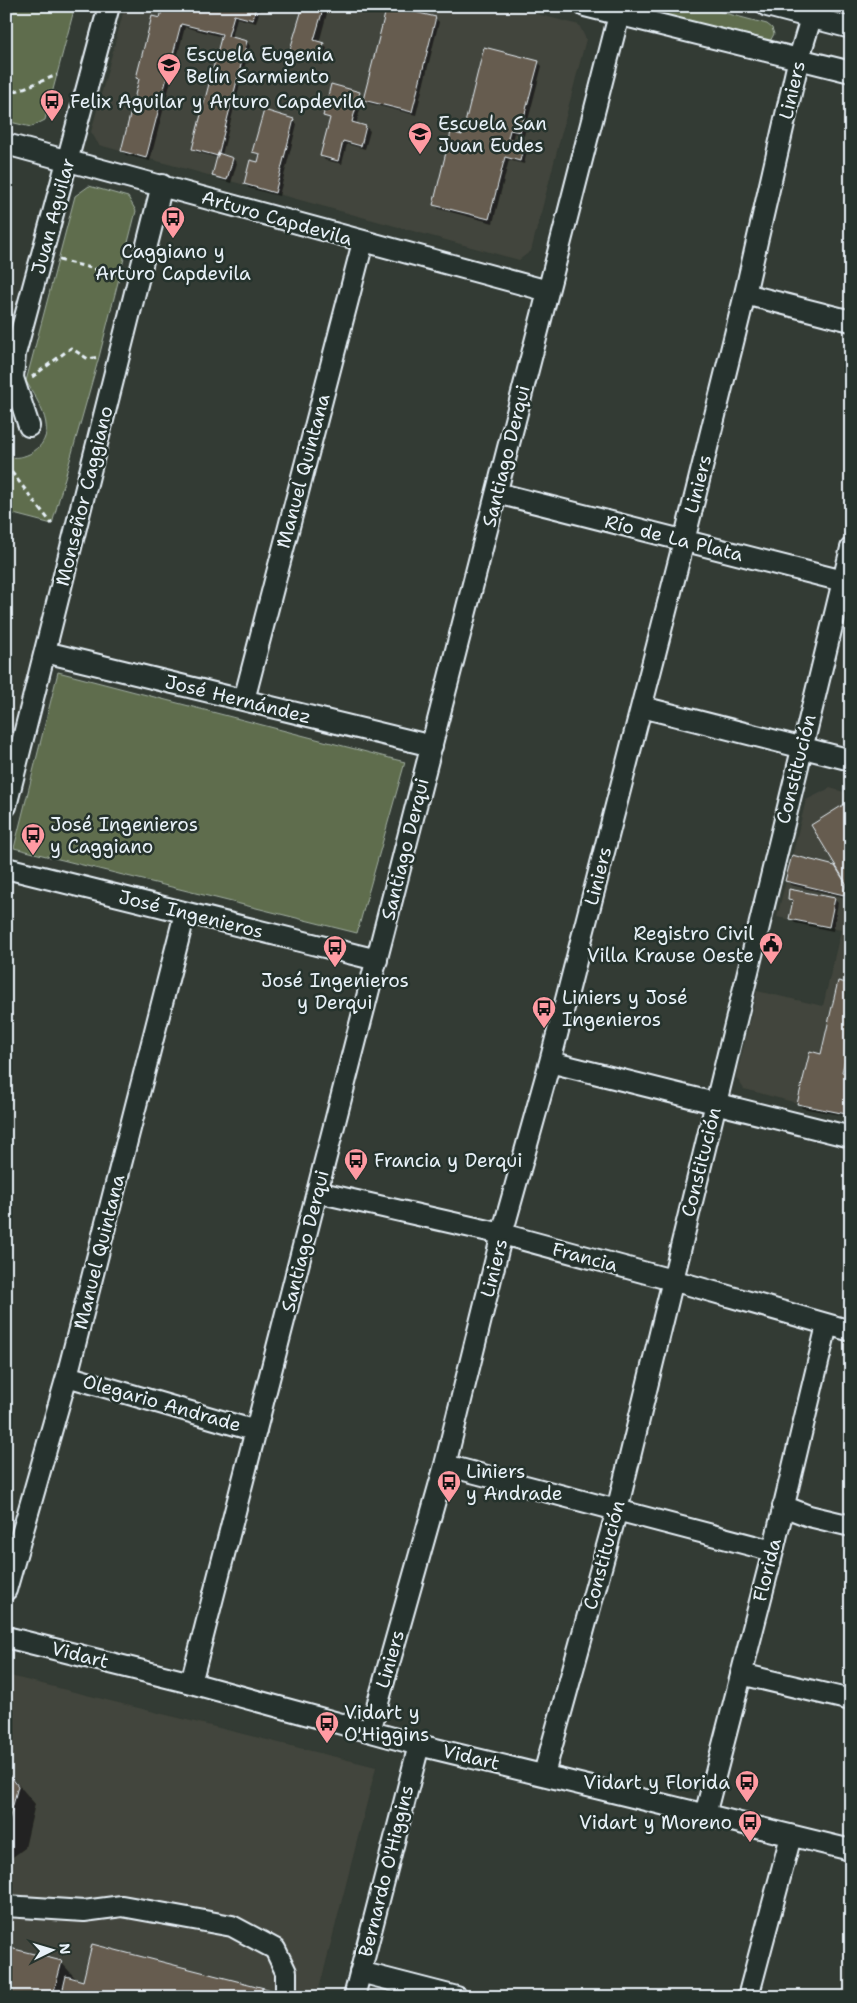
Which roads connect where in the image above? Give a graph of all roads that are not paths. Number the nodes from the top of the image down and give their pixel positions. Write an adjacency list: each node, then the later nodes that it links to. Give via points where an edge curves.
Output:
1 (109, 6): 10 (street, Juan Aguilar)
2 (585, 6): 4 (street)
3 (767, 6): 5 (street)
4 (620, 15): 7 (street); 13 (street, Santiago Derqui)
5 (811, 18): 6 (street); 7 (street, Liniers)
6 (851, 28)
7 (799, 58): 8 (street); 14 (street, Liniers)
8 (851, 72)
9 (6, 144): 10 (street, Arturo Capdevila)
10 (68, 160): 11 (street, Arturo Capdevila); 16 (street, Juan Aguilar, via 15,354 13,378)
11 (162, 185): 12 (street, Arturo Capdevila); 21 (street, Monseñor Caggiano)
12 (362, 242): 13 (street, Arturo Capdevila); 22 (street, Manuel Quintana)
13 (548, 291): 17 (street, Santiago Derqui)
14 (745, 294): 15 (street); 18 (street, Liniers)
15 (851, 321)
16 (29, 426)
17 (497, 492): 18 (street, Río de La Plata); 24 (street, Santiago Derqui)
18 (684, 541): 20 (street, Río de La Plata); 23 (street, Liniers)
19 (851, 548): 20 (street, Constitución)
20 (847, 582): 25 (street, Constitución)
21 (45, 652): 22 (street, José Hernández); 27 (street, Monseñor Caggiano)
22 (244, 700): 24 (street, José Hernández)
23 (642, 707): 25 (street); 31 (street, Liniers)
24 (432, 746): 30 (street, Santiago Derqui)
25 (801, 748): 26 (street); 32 (street, Constitución)
26 (851, 760)
27 (6, 806)
28 (6, 868): 29 (street, José Ingenieros)
29 (185, 913): 30 (street, José Ingenieros); 39 (street, Manuel Quintana)
30 (377, 960): 34 (street, Santiago Derqui)
31 (550, 1062): 32 (street); 35 (street, Liniers)
32 (715, 1104): 33 (street); 36 (street, Constitución)
33 (851, 1137)
34 (317, 1192): 35 (street, Francia); 40 (street, Santiago Derqui)
35 (502, 1234): 36 (street, Francia); 41 (street, Liniers)
36 (672, 1280): 37 (street, Francia); 43 (street, Constitución)
37 (827, 1325): 38 (street, Francia); 42 (street, Florida)
38 (851, 1331)
39 (67, 1376): 40 (street, Olegario Andrade); 46 (street, Manuel Quintana)
40 (256, 1431): 49 (street, Santiago Derqui)
41 (445, 1465): 43 (street); 51 (street, Liniers)
42 (783, 1506): 44 (street); 45 (street, Florida)
43 (617, 1510): 45 (street); 53 (street, Constitución)
44 (851, 1526)
45 (773, 1551): 48 (street, Florida)
46 (6, 1590)
47 (6, 1637): 49 (street, Vidart)
48 (741, 1674): 50 (street); 54 (street, Florida)
49 (191, 1683): 51 (street, Vidart)
50 (851, 1700)
51 (370, 1731): 52 (street, Vidart)
52 (418, 1745): 53 (street, Vidart); 58 (street, Bernardo O'Higgins)
53 (544, 1774): 54 (street, Vidart)
54 (705, 1815): 55 (street, Vidart)
55 (790, 1836): 56 (street, Vidart); 62 (street)
56 (851, 1850)
57 (6, 1906): 59 (street, via 84,1910 122,1906 232,1926 275,1949 286,1972)
58 (360, 1972): 60 (street, Bernardo O'Higgins); 61 (street)
59 (286, 1997)
60 (354, 1997)
61 (457, 1997)
62 (748, 1997)

